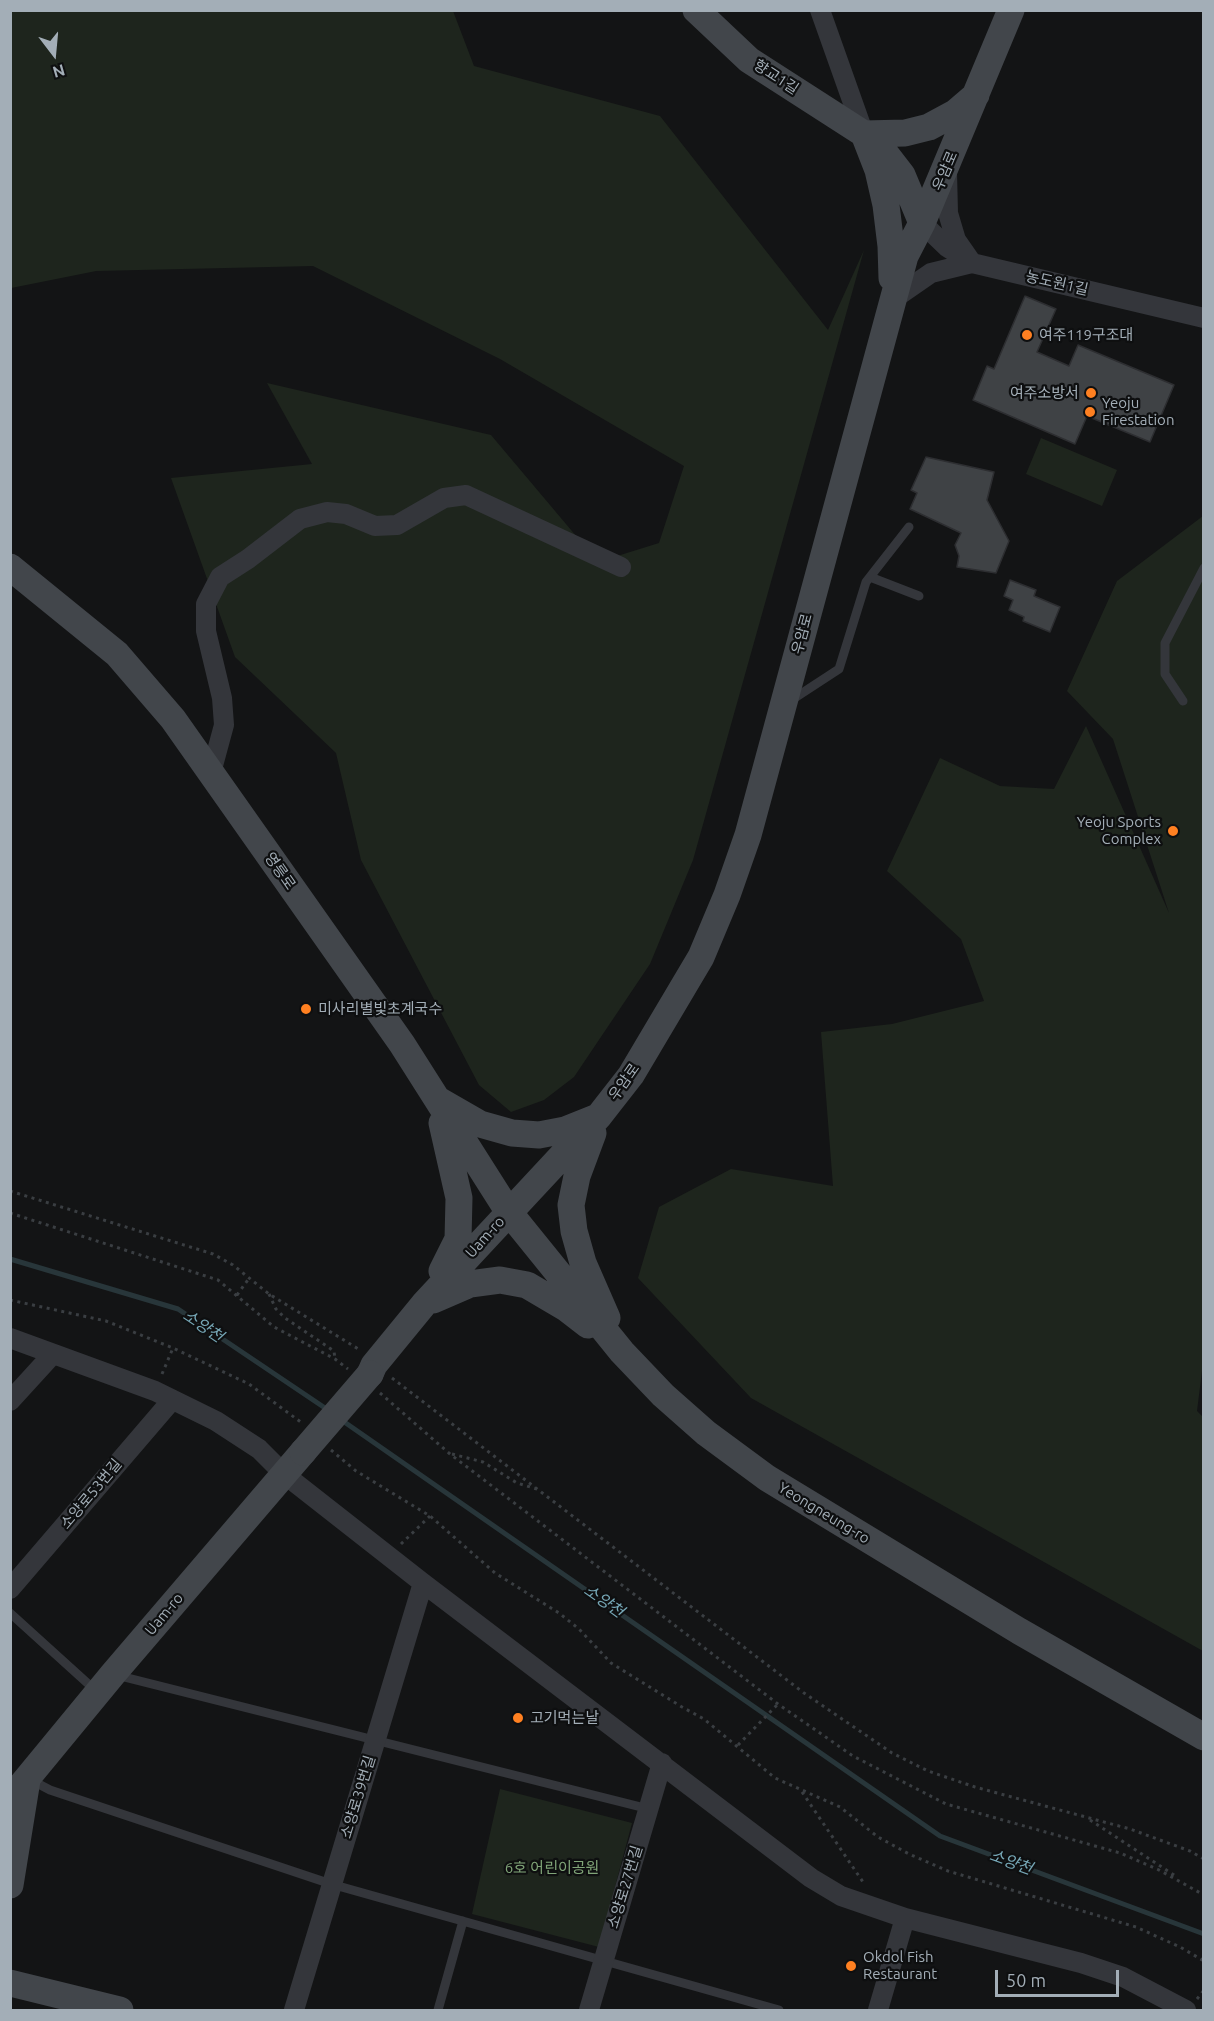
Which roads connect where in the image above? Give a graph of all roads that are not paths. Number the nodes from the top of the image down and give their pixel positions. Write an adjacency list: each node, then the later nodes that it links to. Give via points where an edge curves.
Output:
1 (696, 10): 5 (main road, 향교1길, via 749,60)
2 (1011, 10): 4 (main road, 우암로)
3 (821, 12): 5 (street, 향교1길)
4 (979, 92): 5 (main road, via 929,127 905,133); 6 (main road, 우암로)
5 (864, 134): 7 (main road, 향교1길, via 902,175); 9 (main road, via 886,204)
6 (947, 166): 7 (main road, 우암로); 8 (street, via 948,213 956,240)
7 (922, 224): 8 (street, 농도원1길); 9 (main road, 우암로, via 905,256)
8 (972, 263): 9 (street, via 931,273); 10 (street, 농도원1길)
9 (892, 300): 18 (main road, 우암로)
10 (1203, 318)
11 (909, 527): 15 (lane)
12 (10, 567): 19 (main road, 영릉로, via 117,654 173,719)
13 (621, 567): 19 (street, via 466,495 444,498 397,525 375,526 346,514 327,512 300,519 220,577 206,604 206,631 222,698 224,725)
14 (1203, 568): 17 (lane, via 1165,643 1165,674)
15 (870, 577): 16 (lane); 18 (lane, via 839,669)
16 (919, 597)
17 (1183, 701)
18 (783, 706): 21 (main road, 우암로, via 748,835 701,957 631,1074)
19 (211, 773): 20 (main road, 영릉로, via 402,1044)
20 (436, 1099): 21 (main road, via 480,1124 512,1133 539,1135 565,1130); 22 (main road, 영릉로); 23 (main road, via 456,1176 458,1239)
21 (599, 1116): 22 (main road, 우암로, via 563,1158); 25 (main road, via 571,1205 583,1263)
22 (508, 1211): 23 (main road, Uam-ro); 25 (main road, Yeongneung-ro)
23 (424, 1304): 25 (main road, via 470,1284 500,1280 527,1285 566,1308); 29 (main road, Uam-ro, bridge, via 316,1450)
24 (10, 1338): 26 (street)
25 (622, 1352): 34 (main road, Yeongneung-ro, via 706,1433 767,1478)
26 (52, 1355): 27 (street); 28 (street)
27 (163, 1396): 29 (street, via 216,1421 259,1449); 31 (street, 소양로53번길)
28 (10, 1401)
29 (284, 1474): 30 (street); 33 (main road, Uam-ro)
30 (423, 1583): 35 (street, 소양로39번길); 36 (street)
31 (10, 1589)
32 (10, 1613): 33 (lane)
33 (105, 1683): 35 (lane); 37 (main road, Uam-ro)
34 (1203, 1737)
35 (375, 1740): 39 (lane); 41 (street, 소양로39번길)
36 (662, 1763): 39 (street, 소양로27번길); 42 (street, via 811,1878 841,1896)
37 (27, 1778): 38 (main road, Uam-ro); 40 (main road); 41 (lane, via 50,1790)
38 (10, 1799)
39 (649, 1809): 44 (street, 소양로27번길)
40 (10, 1884)
41 (330, 1884): 43 (lane); 47 (street, 소양로39번길)
42 (905, 1917): 51 (street); 52 (street, via 1113,1974)
43 (463, 1921): 44 (lane); 48 (lane)
44 (602, 1960): 49 (street, 소양로27번길); 50 (lane)
45 (10, 1983): 46 (main road)
46 (120, 2010)
47 (294, 2010)
48 (438, 2010)
49 (589, 2010)
50 (779, 2010)
51 (878, 2010)
52 (1186, 2010)

